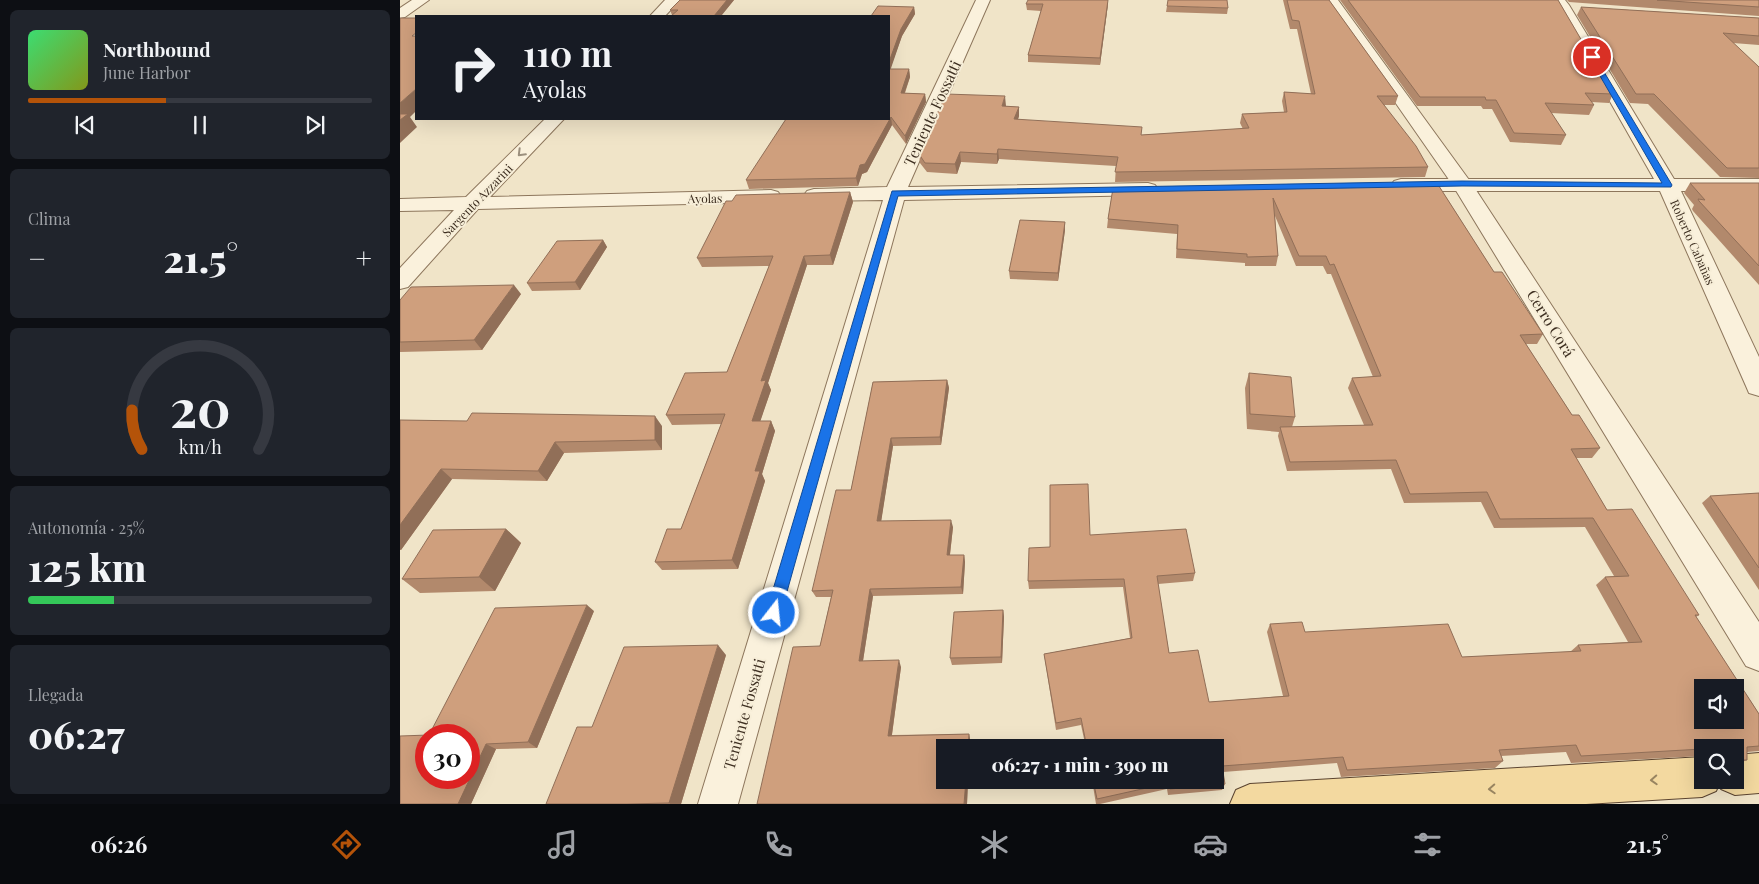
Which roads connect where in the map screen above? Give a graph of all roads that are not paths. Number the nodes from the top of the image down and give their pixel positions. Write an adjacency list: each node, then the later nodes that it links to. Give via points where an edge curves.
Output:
1 (422, 0): 6 (street)
2 (673, 0): 7 (street)
3 (983, 0): 14 (street, Teniente Fossatti)
4 (1331, 0): 9 (street, Cerro Corá)
5 (1568, 6): 11 (street, Roberto Cabañas)
6 (400, 14)
7 (658, 15)
8 (554, 120): 15 (street, Sargento Azzarini, one-way to 15)
9 (1462, 184): 10 (street); 11 (street); 19 (street, Cerro Corá)
10 (1383, 185)
11 (1668, 185): 12 (street); 18 (street, Roberto Cabañas)
12 (1759, 185)
13 (1164, 189): 14 (street, Ayolas)
14 (895, 193): 15 (street, Ayolas); 23 (street, Teniente Fossatti)
15 (471, 204): 16 (street, Ayolas); 17 (street, Sargento Azzarini)
16 (400, 206)
17 (400, 282)
18 (1759, 386)
19 (1759, 654)
20 (1759, 773): 21 (main road)
21 (1744, 774)
22 (1694, 777): 24 (main road, one-way to 24)
23 (718, 804)
24 (1250, 804)

